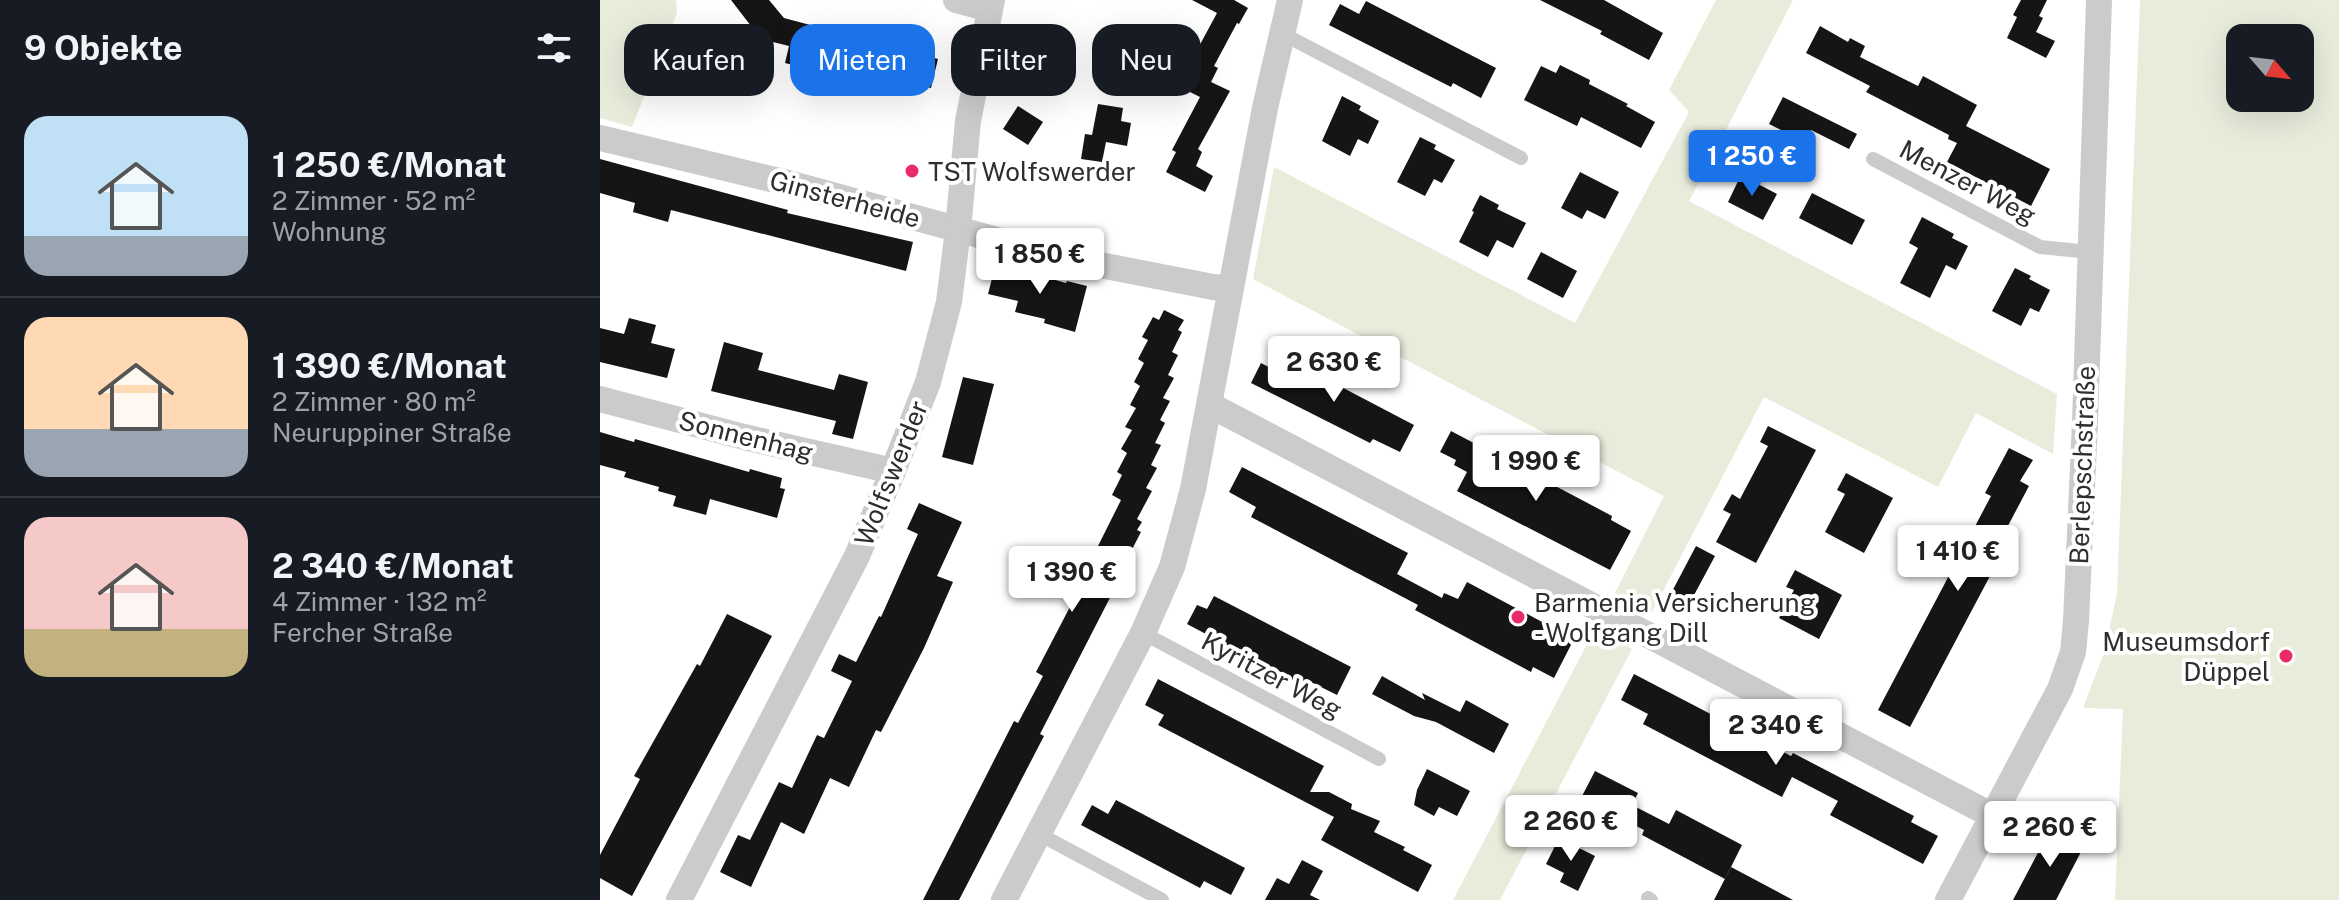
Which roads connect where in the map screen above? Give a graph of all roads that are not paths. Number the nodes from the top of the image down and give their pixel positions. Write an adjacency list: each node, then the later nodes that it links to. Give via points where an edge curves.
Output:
1 (956, 0): 4 (street, Wolfswerder)
2 (1290, 0): 5 (street)
3 (2099, 0): 10 (street, Berlepschstraße)
4 (990, 4): 9 (street, Wolfswerder, via 968,121)
5 (1281, 33): 7 (lane); 11 (street)
6 (600, 138): 9 (street, Ginsterheide)
7 (1521, 158)
8 (1873, 159): 10 (lane, Menzer Weg, via 2040,247)
9 (958, 230): 11 (street, Ginsterheide, via 1059,257); 14 (street, Wolfswerder, via 949,302 931,369)
10 (2090, 252): 17 (street, Berlepschstraße, via 2073,652 2060,689)
11 (1231, 288): 13 (street)
12 (600, 399): 14 (street, Sonnenhag)
13 (1210, 405): 15 (street, via 1172,567); 17 (street)
14 (893, 471): 19 (street, Wolfswerder, via 857,556)
15 (1143, 633): 16 (lane, Kyritzer Weg); 18 (street)
16 (1379, 759)
17 (1993, 816): 22 (street, Berlepschstraße)
18 (1039, 834): 20 (street); 21 (lane)
19 (679, 900)
20 (1004, 900)
21 (1162, 900)
22 (1948, 900)

